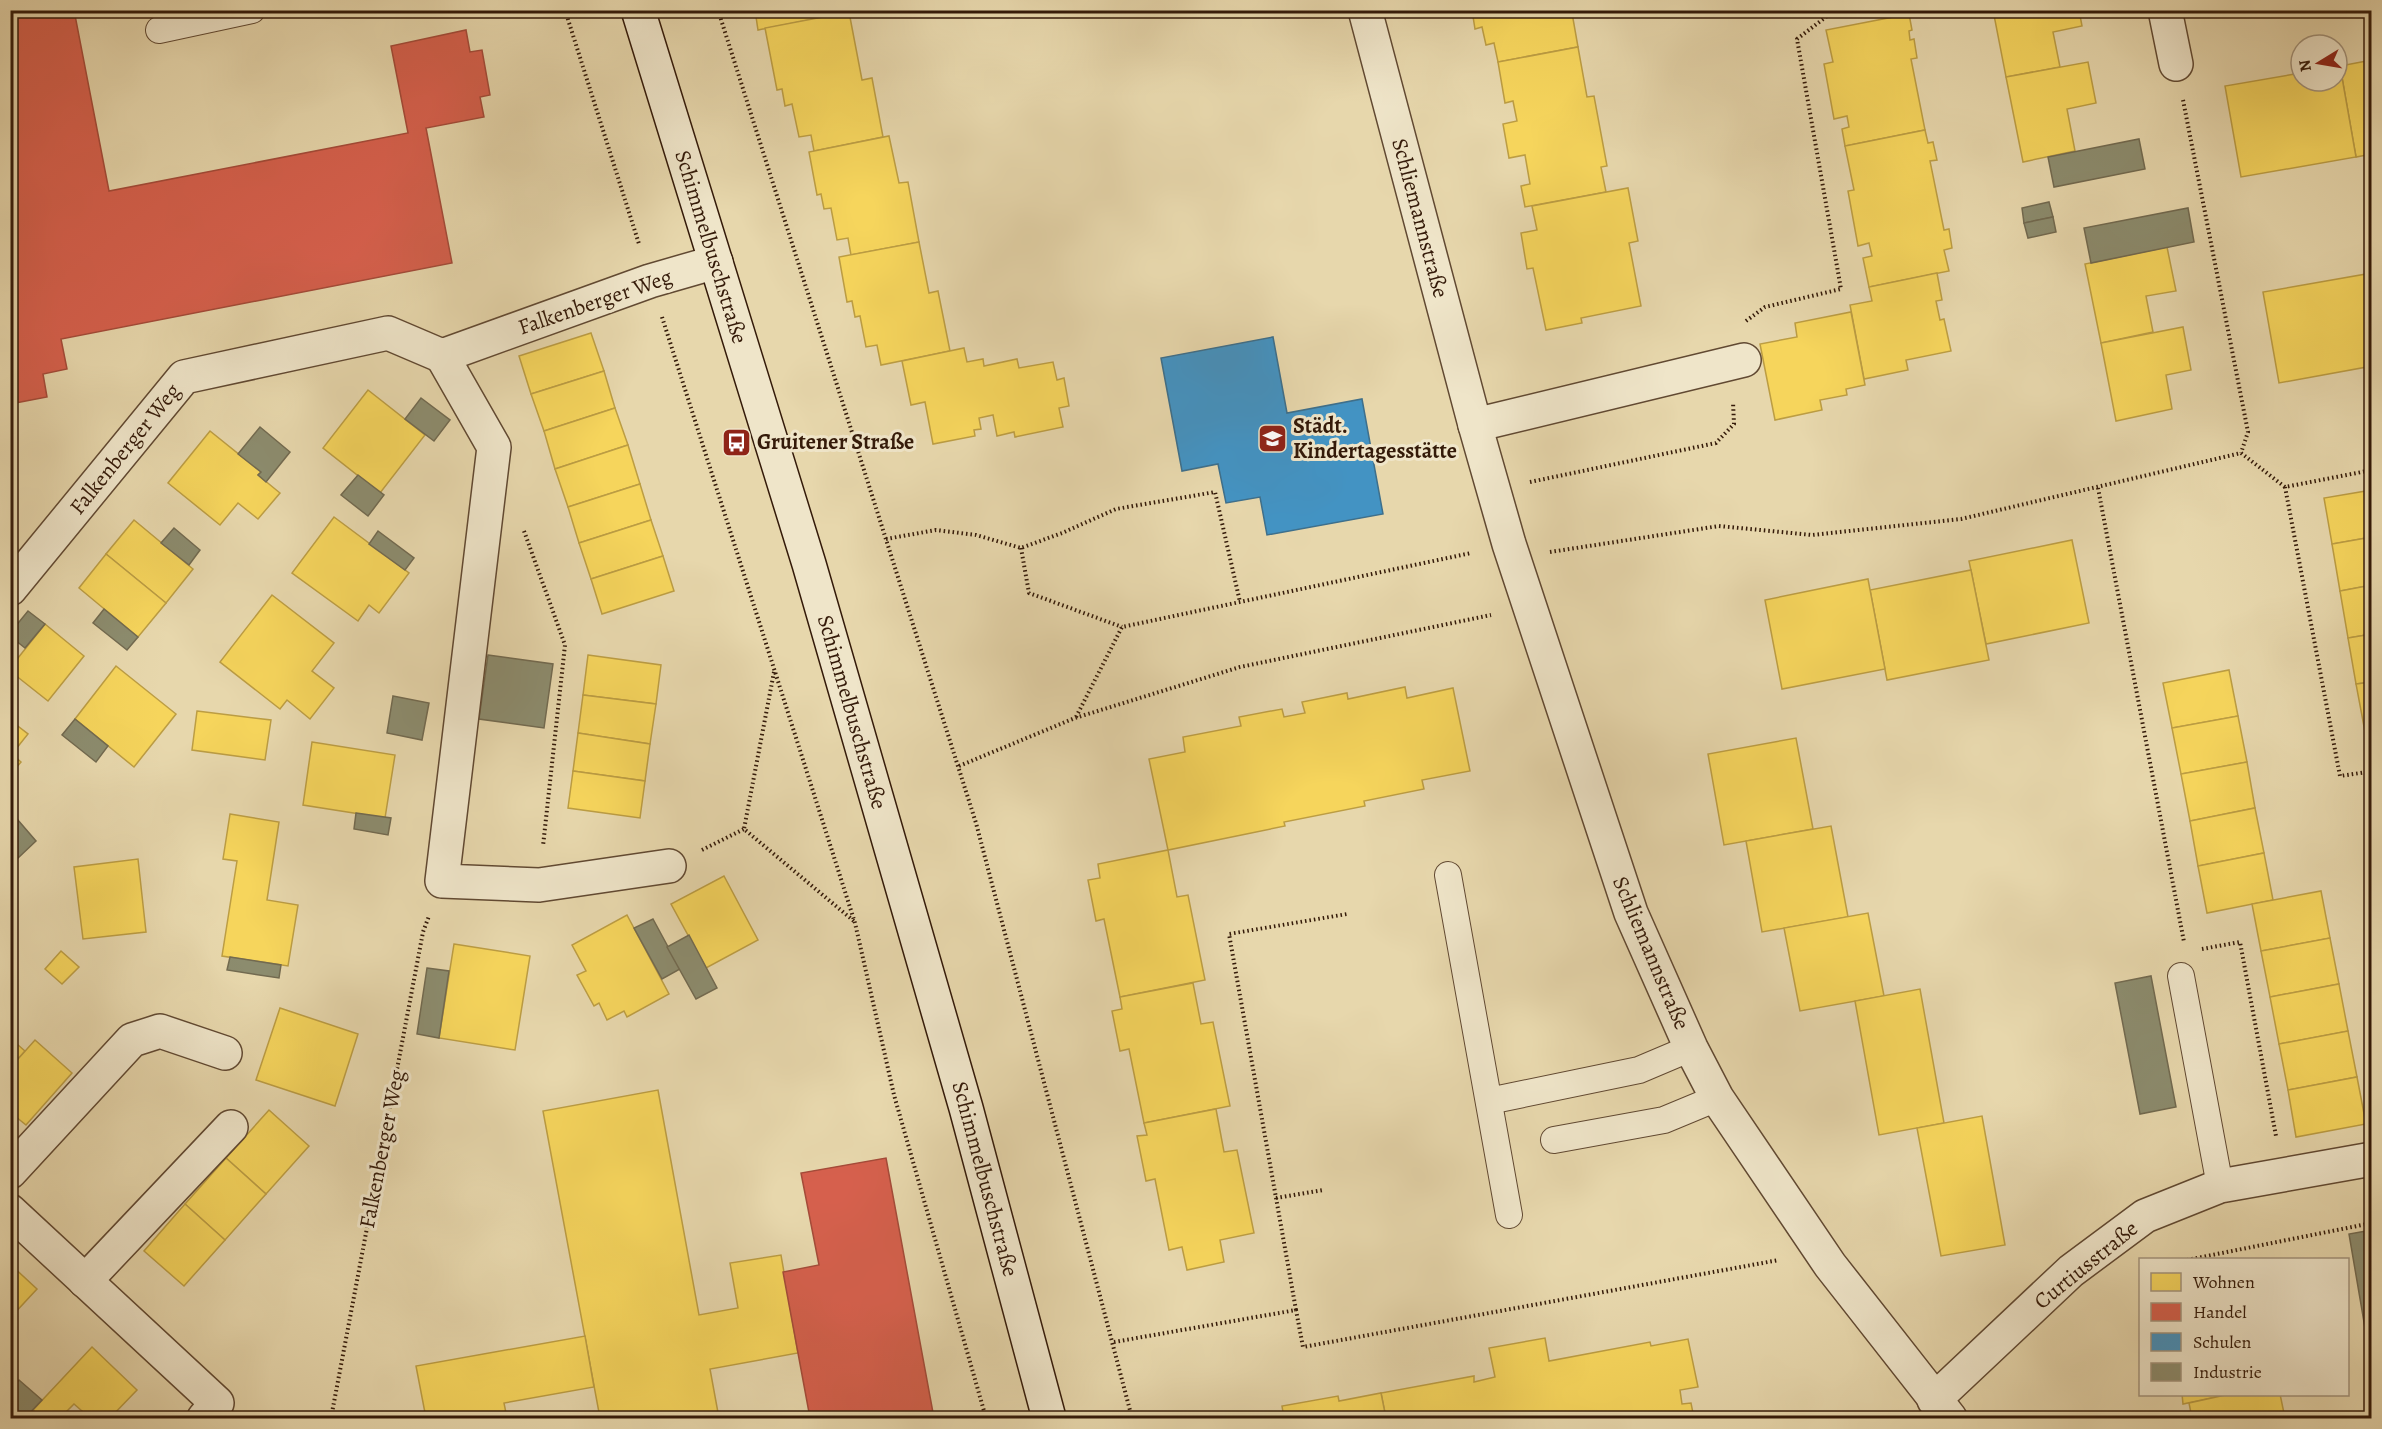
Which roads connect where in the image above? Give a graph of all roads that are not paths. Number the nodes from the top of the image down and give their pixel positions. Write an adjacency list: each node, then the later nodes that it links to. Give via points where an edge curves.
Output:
1 (252, 10): 5 (lane)
2 (638, 10): 7 (street, Schimmelbuschstraße)
3 (1365, 10): 10 (street, Schliemannstraße)
4 (2165, 10): 6 (street)
5 (159, 30)
6 (2176, 64)
7 (716, 262): 8 (street, Falkenberger Weg, via 650,281); 29 (street, Schimmelbuschstraße, via 809,564 953,1063)
8 (442, 356): 11 (street, Falkenberger Weg, via 388,333 184,376); 12 (street, via 494,447 442,881 539,885)
9 (1744, 360): 10 (street)
10 (1475, 425): 15 (street, Schliemannstraße, via 1512,551 1631,913)
11 (10, 589)
12 (669, 866)
13 (1448, 875): 18 (lane)
14 (2184, 964): 23 (lane)
15 (1691, 1048): 17 (street, Schliemannstraße); 18 (lane, via 1639,1070)
16 (225, 1053): 22 (street, via 160,1030 132,1040)
17 (1717, 1098): 20 (lane, via 1664,1120); 27 (street, Schliemannstraße, via 1821,1253)
18 (1489, 1101): 25 (lane)
19 (231, 1127): 26 (street)
20 (1554, 1140)
21 (2372, 1159): 23 (street, Curtiusstraße)
22 (10, 1172)
23 (2220, 1186): 27 (street, Curtiusstraße, via 2145,1216 2071,1272)
24 (10, 1211): 26 (street)
25 (1509, 1215)
26 (85, 1281): 28 (street)
27 (1942, 1409)
28 (217, 1413)
29 (1048, 1419)

